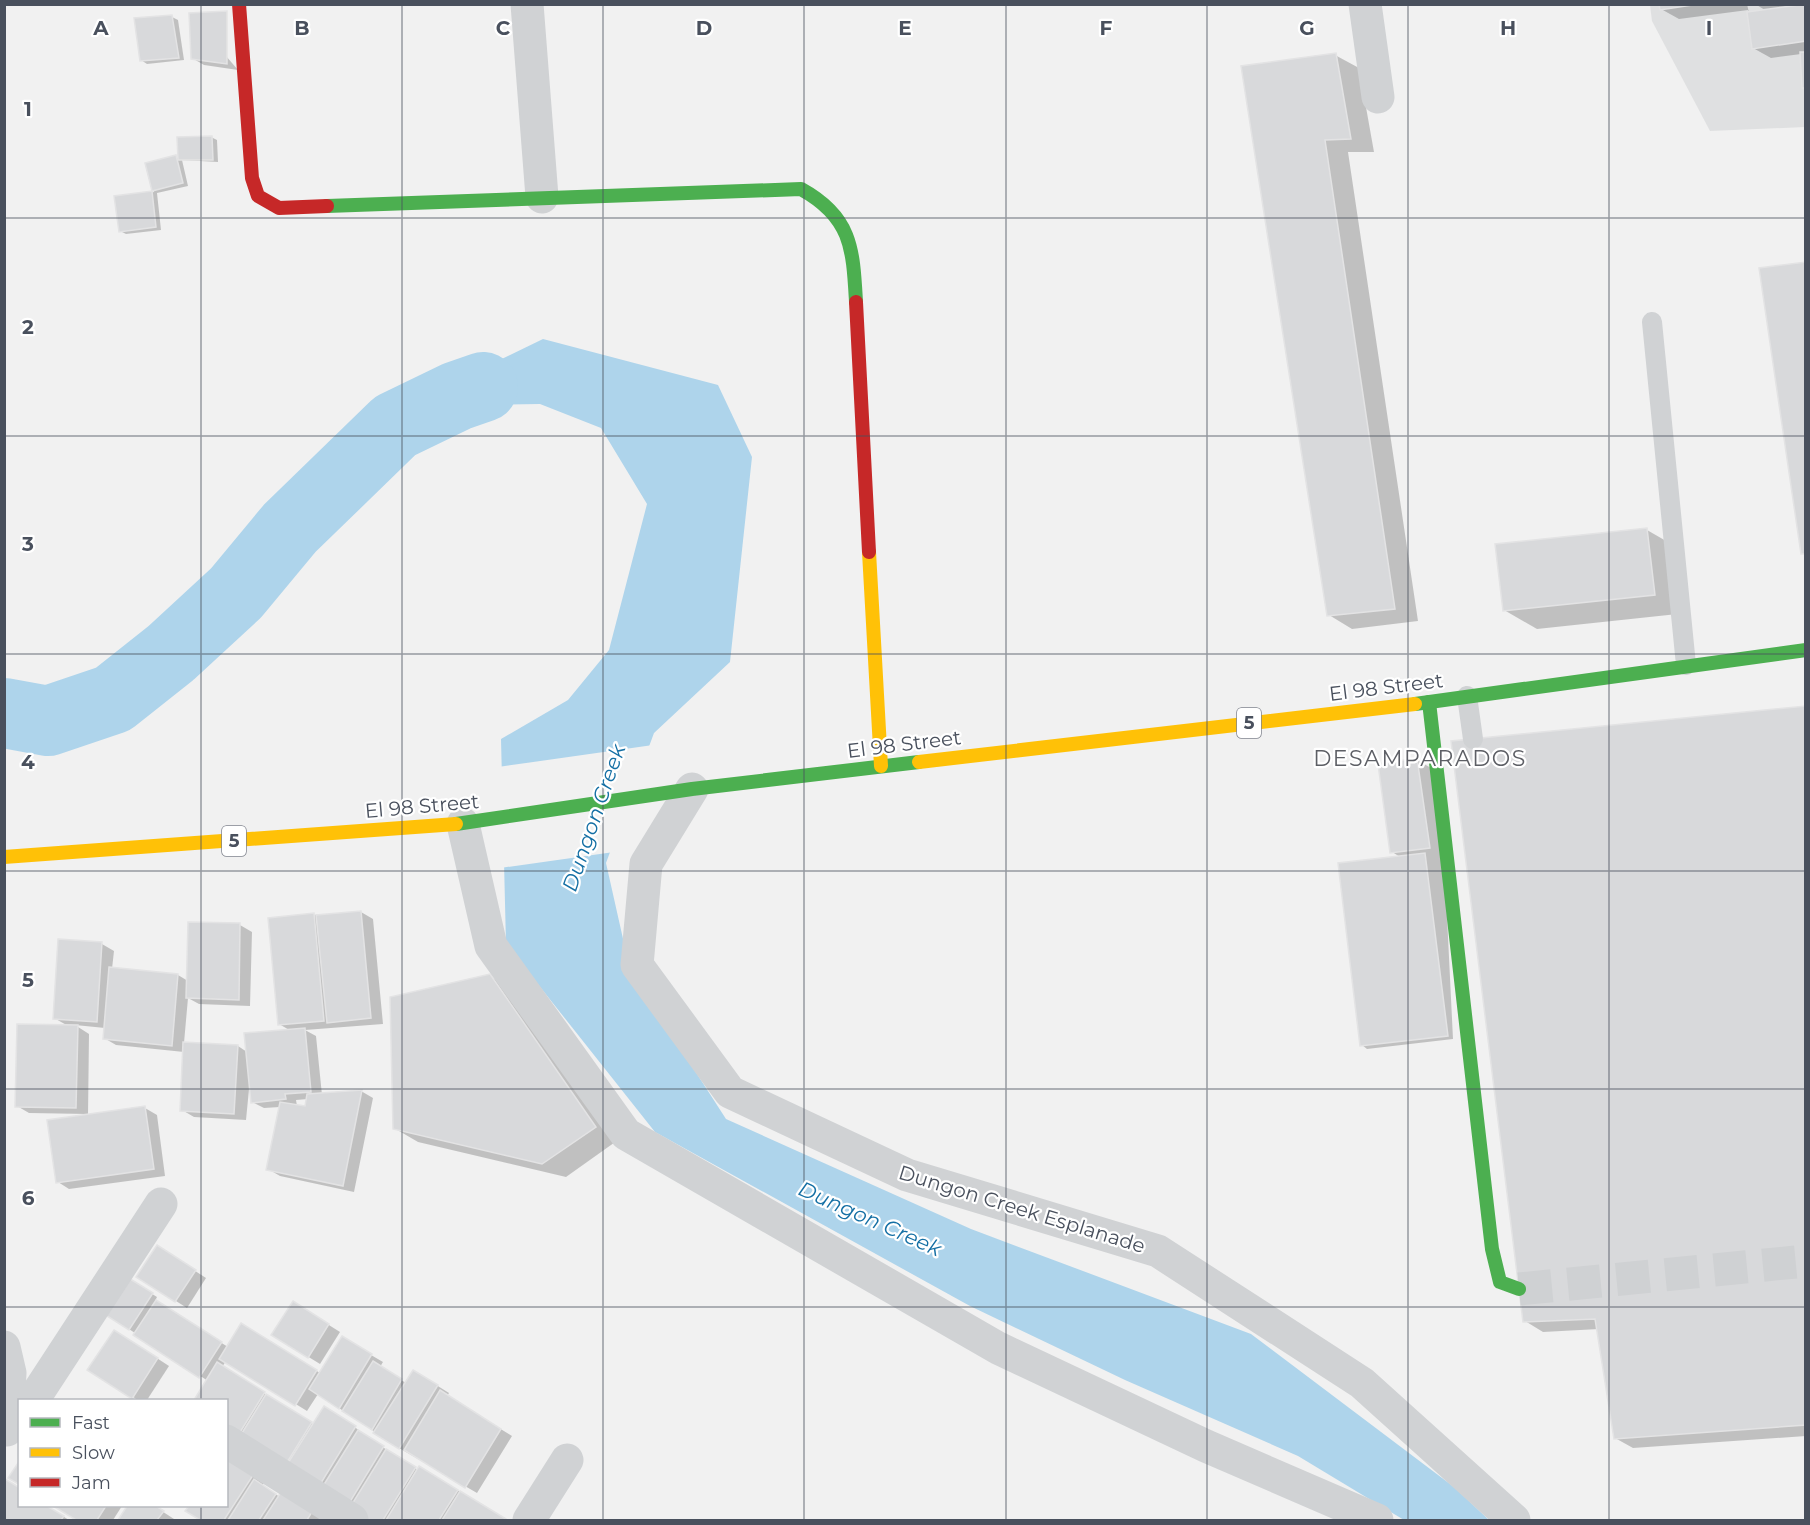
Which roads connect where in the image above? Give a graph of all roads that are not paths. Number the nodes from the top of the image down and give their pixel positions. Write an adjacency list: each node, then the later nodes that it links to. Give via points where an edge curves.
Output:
1 (239, 4): 5 (street, via 252,178 258,196 279,208)
2 (527, 4): 5 (street)
3 (1365, 4): 4 (street)
4 (1378, 97)
5 (542, 197): 12 (street, via 801,189 826,202 844,225 853,254)
6 (1652, 322): 8 (lane)
7 (1806, 650): 8 (street, El 98 Street / 5)
8 (1686, 665): 9 (street, El 98 Street / 5)
9 (1467, 696): 10 (street, El 98 Street / 5); 11 (lane)
10 (1429, 702): 12 (street, El 98 Street / 5); 17 (street, via 1492,1249 1500,1282)
11 (1473, 739)
12 (881, 766): 13 (street, El 98 Street / 5)
13 (692, 789): 14 (street, El 98 Street / 5); 26 (street, Dungon Creek Esplanade, via 646,864 637,965 730,1092 907,1175 1158,1251 1362,1383)
14 (463, 824): 15 (street, El 98 Street / 5); 25 (street, via 491,945 626,1134 998,1348)
15 (4, 857)
16 (161, 1204): 19 (street)
17 (1519, 1289)
18 (4, 1347): 20 (street, via 10,1373)
19 (34, 1399)
20 (10, 1427)
21 (228, 1442): 23 (street)
22 (567, 1460): 24 (street)
23 (351, 1521)
24 (529, 1521)
25 (1377, 1521)
26 (1514, 1521)

